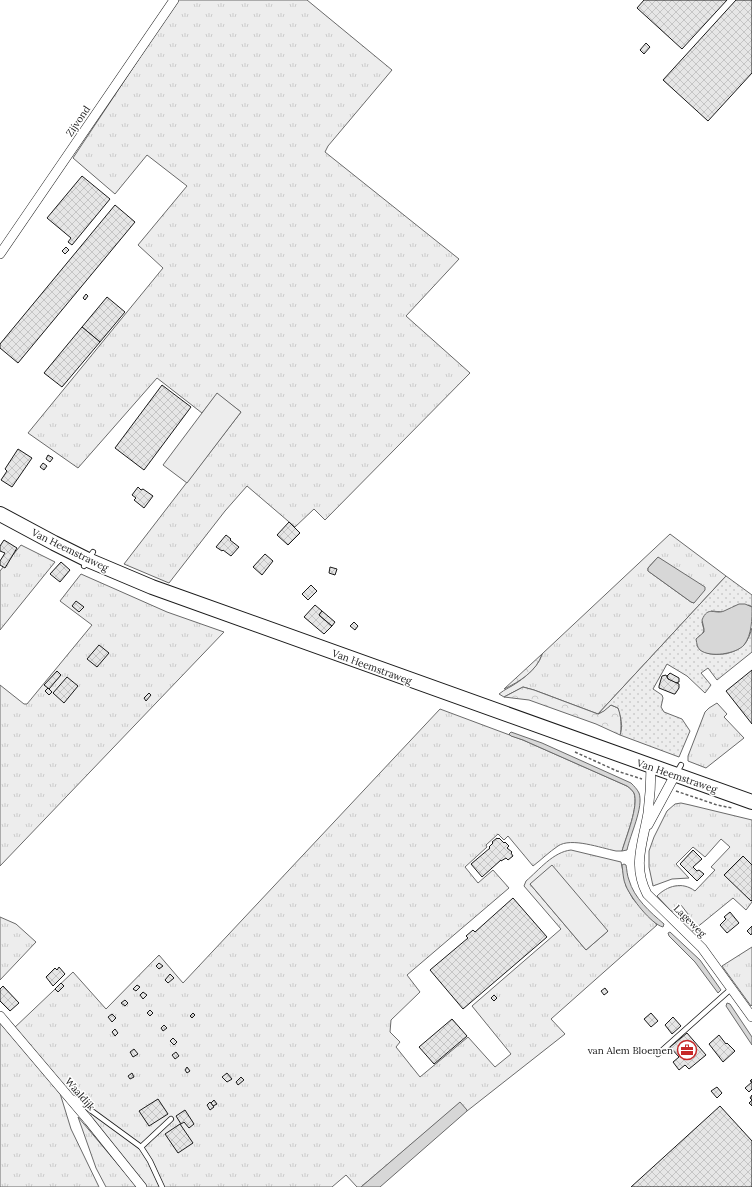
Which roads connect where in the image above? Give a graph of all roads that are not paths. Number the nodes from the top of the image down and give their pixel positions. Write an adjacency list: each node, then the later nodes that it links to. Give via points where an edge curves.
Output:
1 (174, 0): 2 (street, Zijvond)
2 (0, 254)
3 (0, 514): 4 (main road, Van Heemstraweg, via 54,543 152,587)
4 (651, 766): 5 (main road, Van Heemstraweg); 7 (street, Lageweg, via 648,812)
5 (678, 770): 6 (main road, Van Heemstraweg); 7 (street, Lageweg)
6 (752, 802)
7 (643, 833): 8 (street, Lageweg, via 639,871 647,894 702,948)
8 (732, 988): 10 (street, Lageweg); 11 (lane)
9 (0, 1016): 12 (street, Waaldijk)
10 (752, 1017)
11 (658, 1054)
12 (61, 1089): 14 (lane); 15 (street, Waaldijk)
13 (171, 1119): 14 (lane)
14 (141, 1148): 16 (lane)
15 (142, 1187)
16 (162, 1187)

